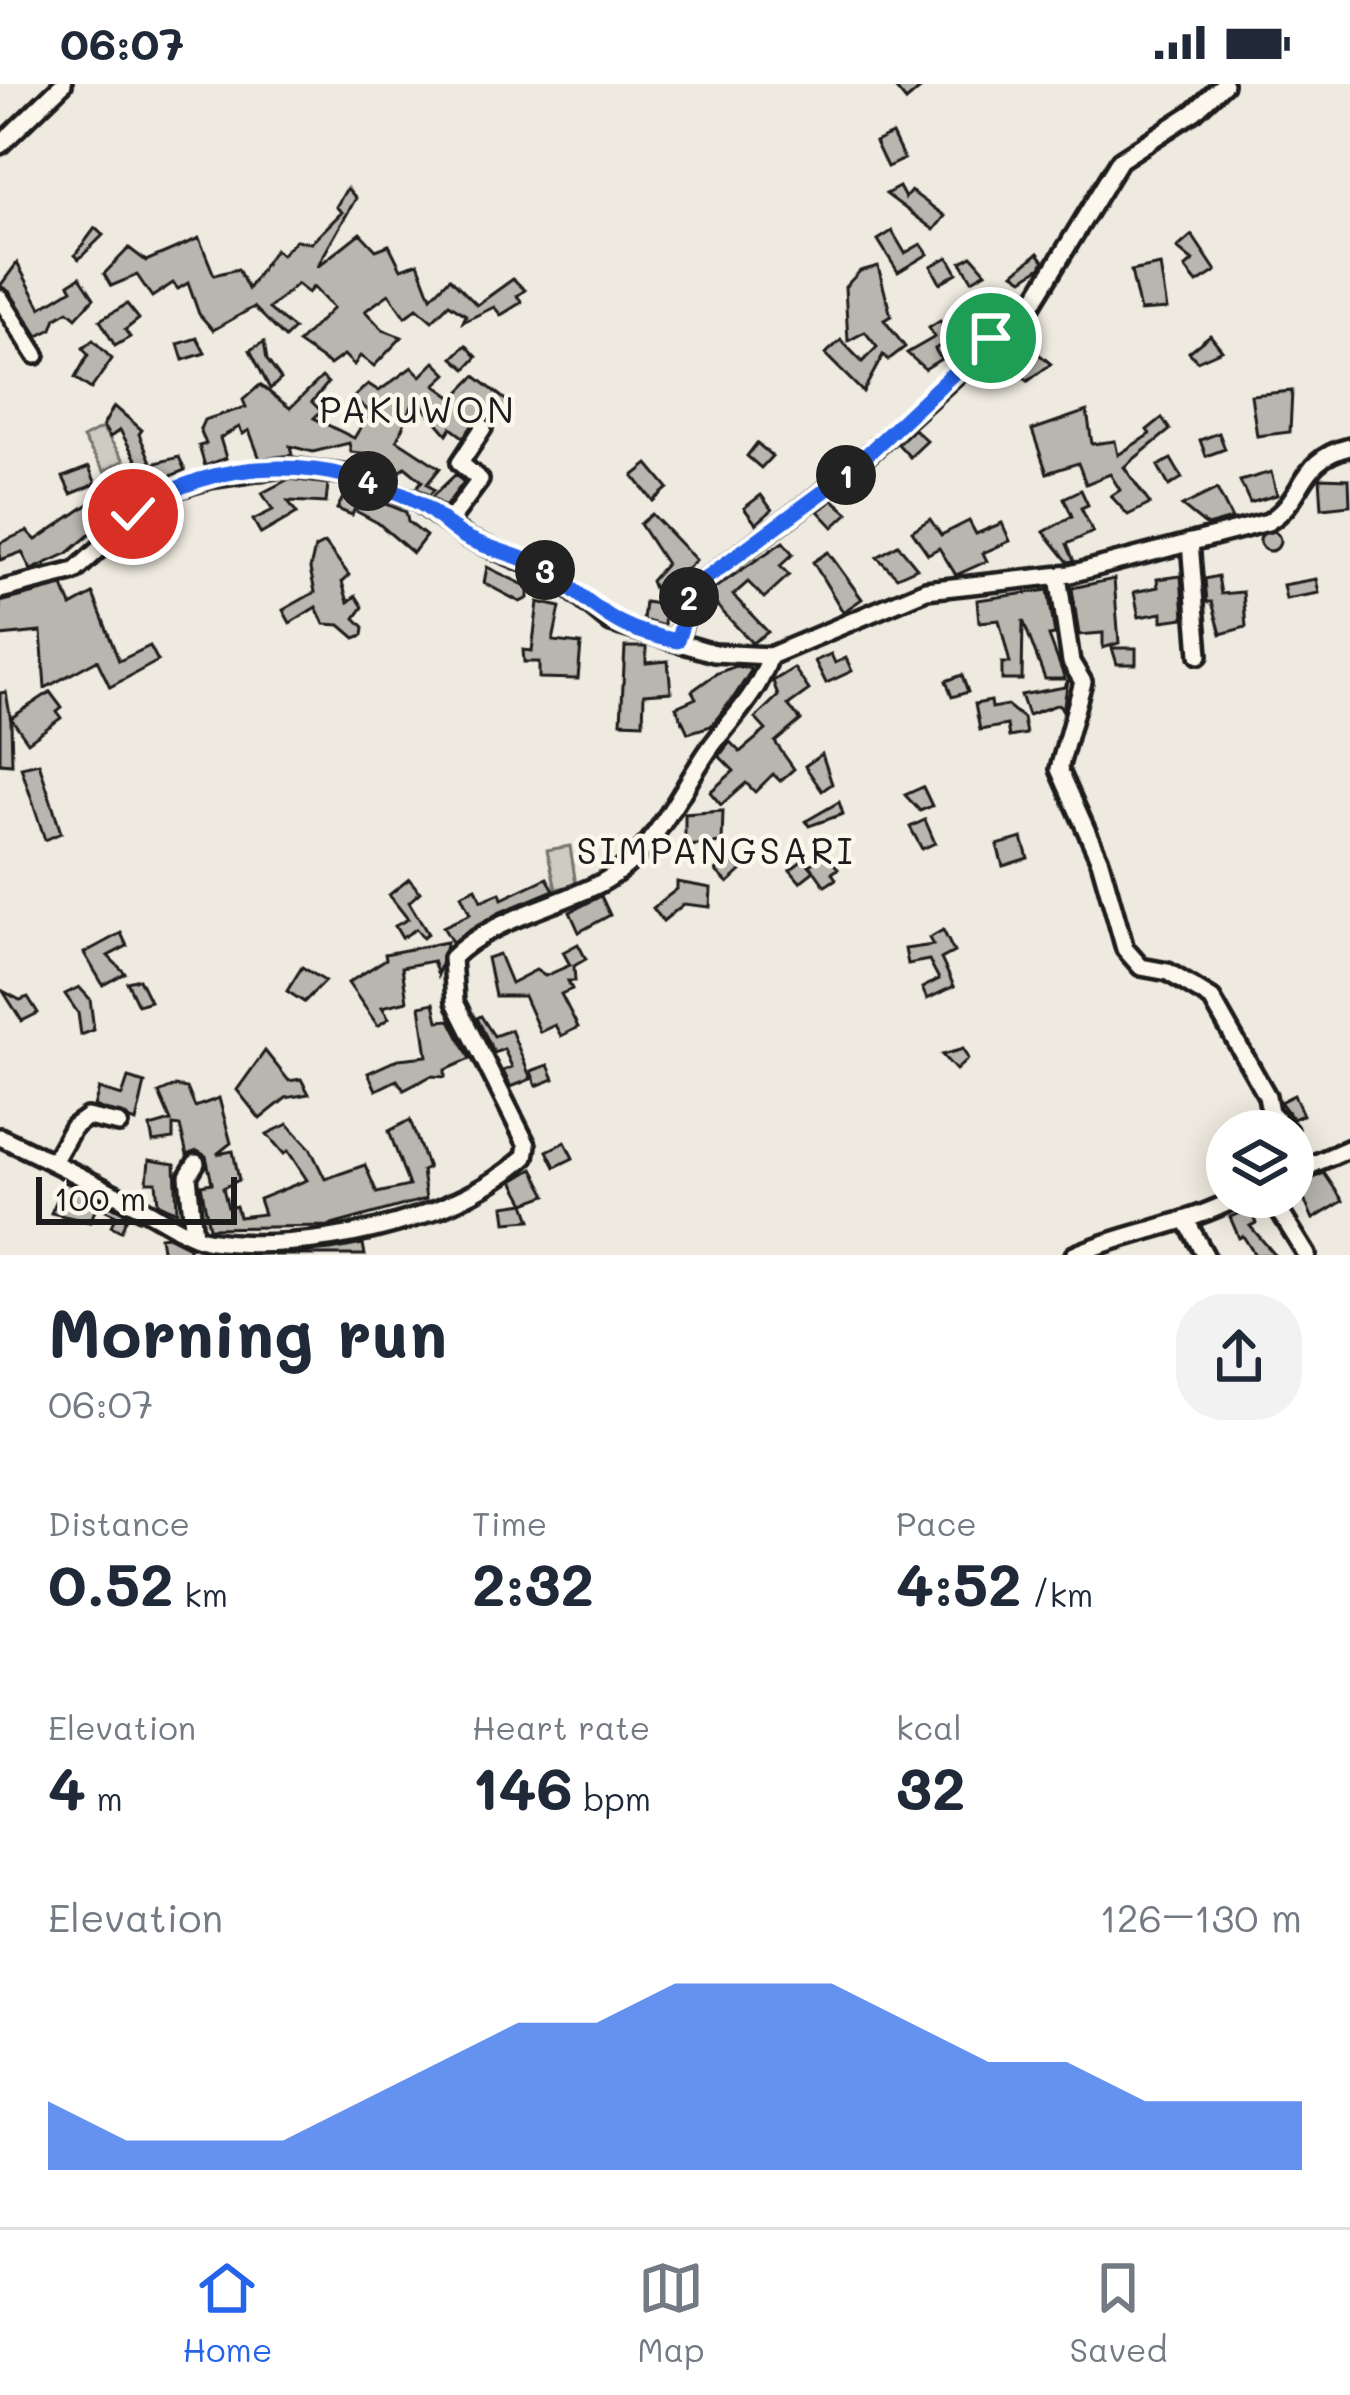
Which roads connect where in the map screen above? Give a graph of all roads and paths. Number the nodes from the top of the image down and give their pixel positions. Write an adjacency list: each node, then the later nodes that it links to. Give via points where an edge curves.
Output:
1 (64, 84): 3 (street)
2 (1224, 84): 12 (street, via 1120,160 1029,308 842,478 694,587)
3 (0, 145)
4 (0, 298): 5 (street)
5 (36, 355)
6 (483, 428): 8 (street, via 460,463 480,480)
7 (1350, 447): 9 (street, via 1310,465 1282,513)
8 (448, 523): 11 (street, via 367,481 289,466 159,494 75,571); 12 (street, via 550,573 611,622)
9 (1190, 542): 10 (street); 14 (street)
10 (1058, 575): 13 (street, via 926,590); 15 (street, via 1071,662 1083,682 1060,781 1090,837 1125,949 1141,967 1168,972 1212,999)
11 (0, 590)
12 (677, 641): 13 (street)
13 (770, 656): 26 (street, via 755,694 710,748 681,802 616,875 452,958 455,1001 523,1134 525,1157 447,1206)
14 (1199, 656)
15 (1270, 1110)
16 (119, 1124): 19 (street, via 95,1116 79,1122)
17 (0, 1138): 19 (street)
18 (1350, 1148): 21 (street)
19 (52, 1162): 25 (street)
20 (196, 1163): 25 (street, via 188,1176)
21 (1314, 1164)
22 (1206, 1213): 24 (street)
23 (1284, 1218): 29 (street)
24 (1187, 1222): 27 (street); 28 (street)
25 (202, 1244): 26 (street)
26 (326, 1250)
27 (1074, 1255)
28 (1205, 1255)
29 (1307, 1255)

